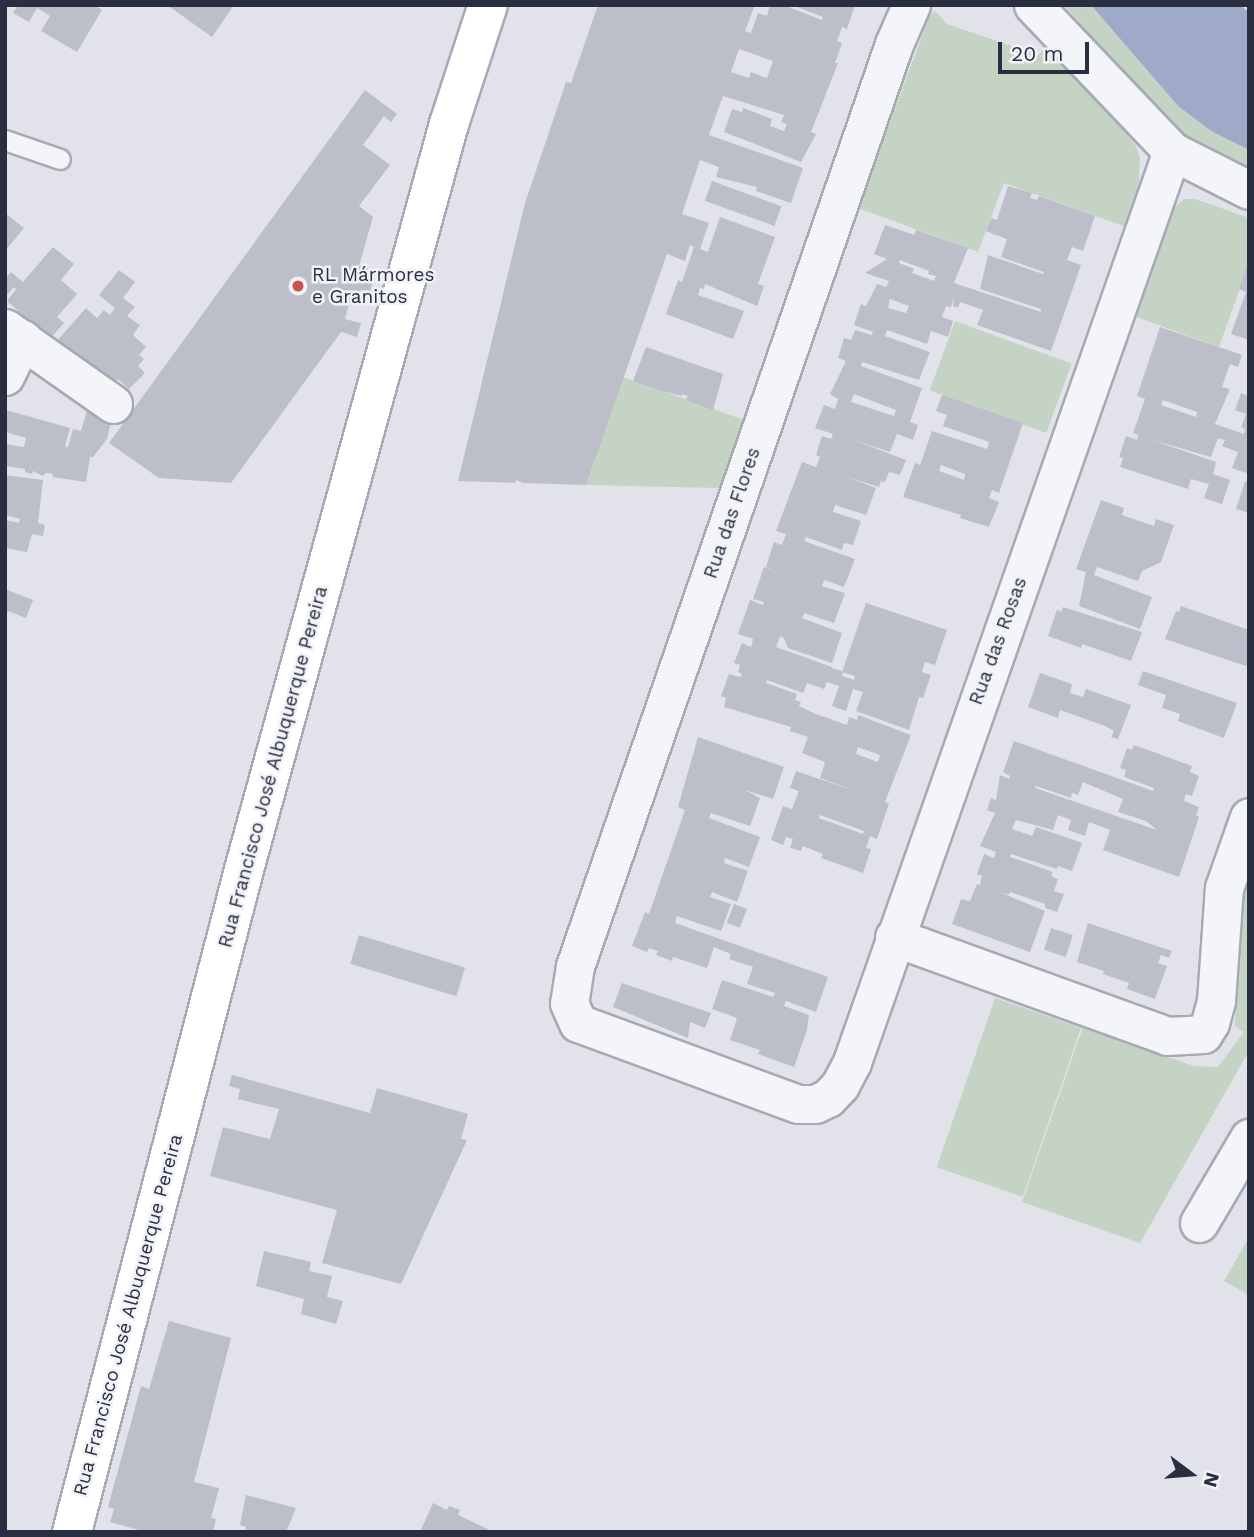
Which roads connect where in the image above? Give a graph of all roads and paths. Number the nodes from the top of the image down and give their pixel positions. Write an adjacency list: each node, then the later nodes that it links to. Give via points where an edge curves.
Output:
1 (488, 5): 16 (main road, Rua Francisco José Albuquerque Pereira, via 449,124 245,866)
2 (911, 5): 13 (street, Rua das Flores, via 573,973 569,1003 578,1023)
3 (1032, 5): 5 (street)
4 (5, 140): 6 (lane)
5 (1172, 151): 7 (street); 12 (street, Rua das Rosas)
6 (60, 159)
7 (1249, 190)
8 (14, 334): 9 (street); 10 (street)
9 (5, 376)
10 (113, 404)
11 (1249, 817): 12 (street, via 1224,888 1216,1001 1203,1034 1167,1035)
12 (894, 937): 13 (street, Rua das Rosas, via 840,1085 815,1104)
13 (798, 1104)
14 (1249, 1138): 15 (street)
15 (1199, 1223)
16 (72, 1532)

